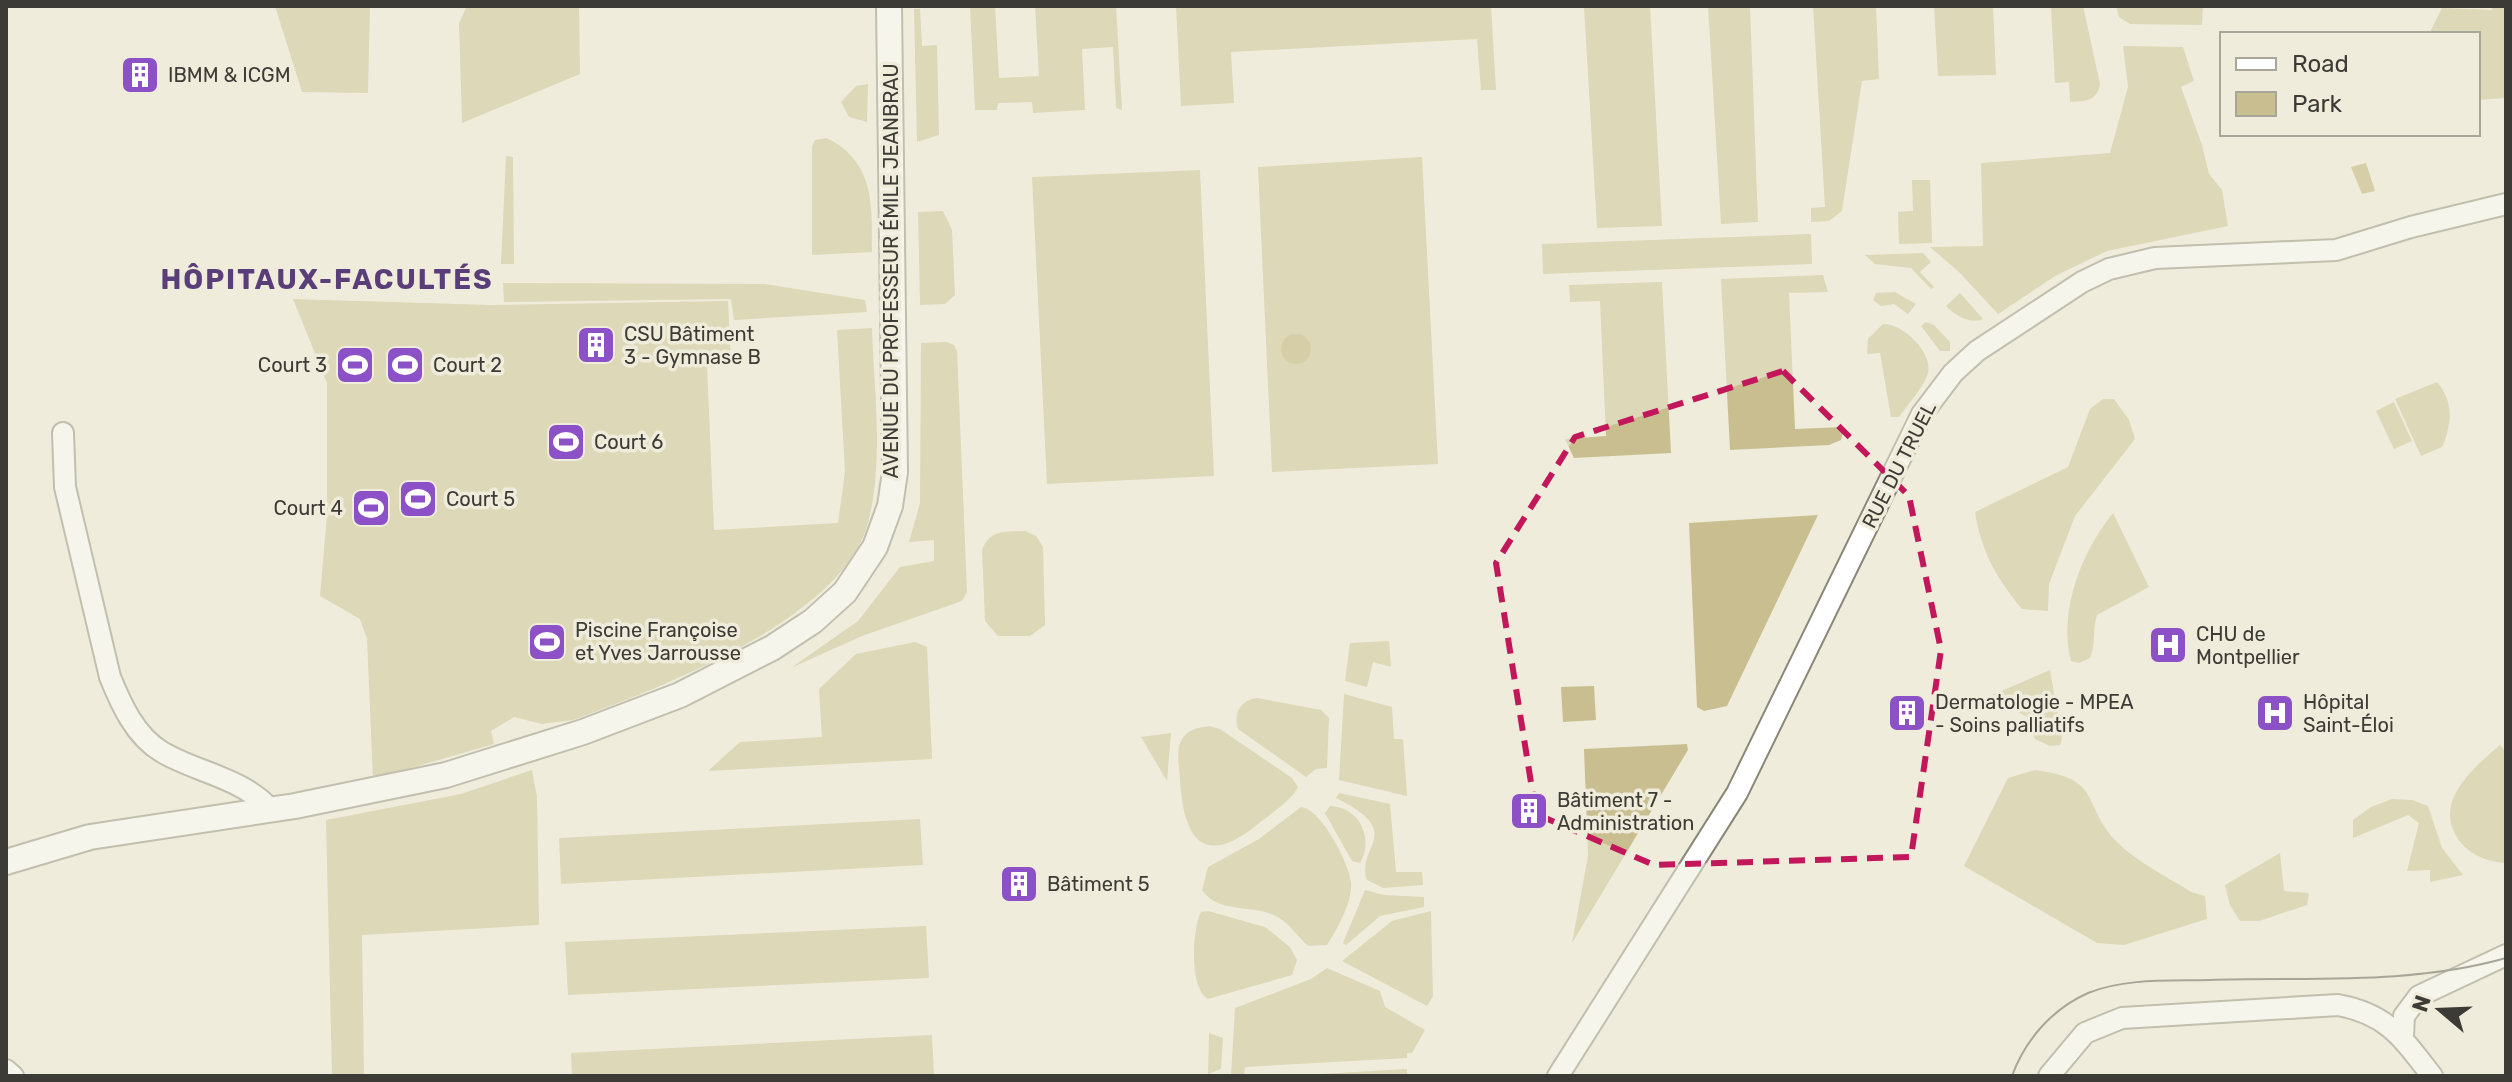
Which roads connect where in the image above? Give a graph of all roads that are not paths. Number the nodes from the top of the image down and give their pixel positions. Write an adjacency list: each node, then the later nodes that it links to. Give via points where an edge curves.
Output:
1 (889, 6): 4 (street, AVENUE DU PROFESSEUR ÉMILE JEANBRAU, via 895,472 884,525 860,574 831,606 772,648 680,695 468,769)
2 (2506, 204): 11 (street, RUE DU TRUEL, via 2336,250 2131,262 2082,282 1953,373 1922,414 1737,793)
3 (63, 433): 4 (street, via 65,487 121,704 161,751 237,784)
4 (271, 810): 5 (street, AVENUE DU PROFESSEUR ÉMILE JEANBRAU, via 90,837)
5 (6, 862)
6 (2506, 955): 7 (street, via 2419,996 2404,1016)
7 (2403, 1036): 9 (street, via 2364,1011 2338,1005 2122,1018 2085,1033); 12 (street)
8 (6, 1070): 10 (street)
9 (2051, 1072)
10 (13, 1076)
11 (1558, 1076)
12 (2432, 1076)

